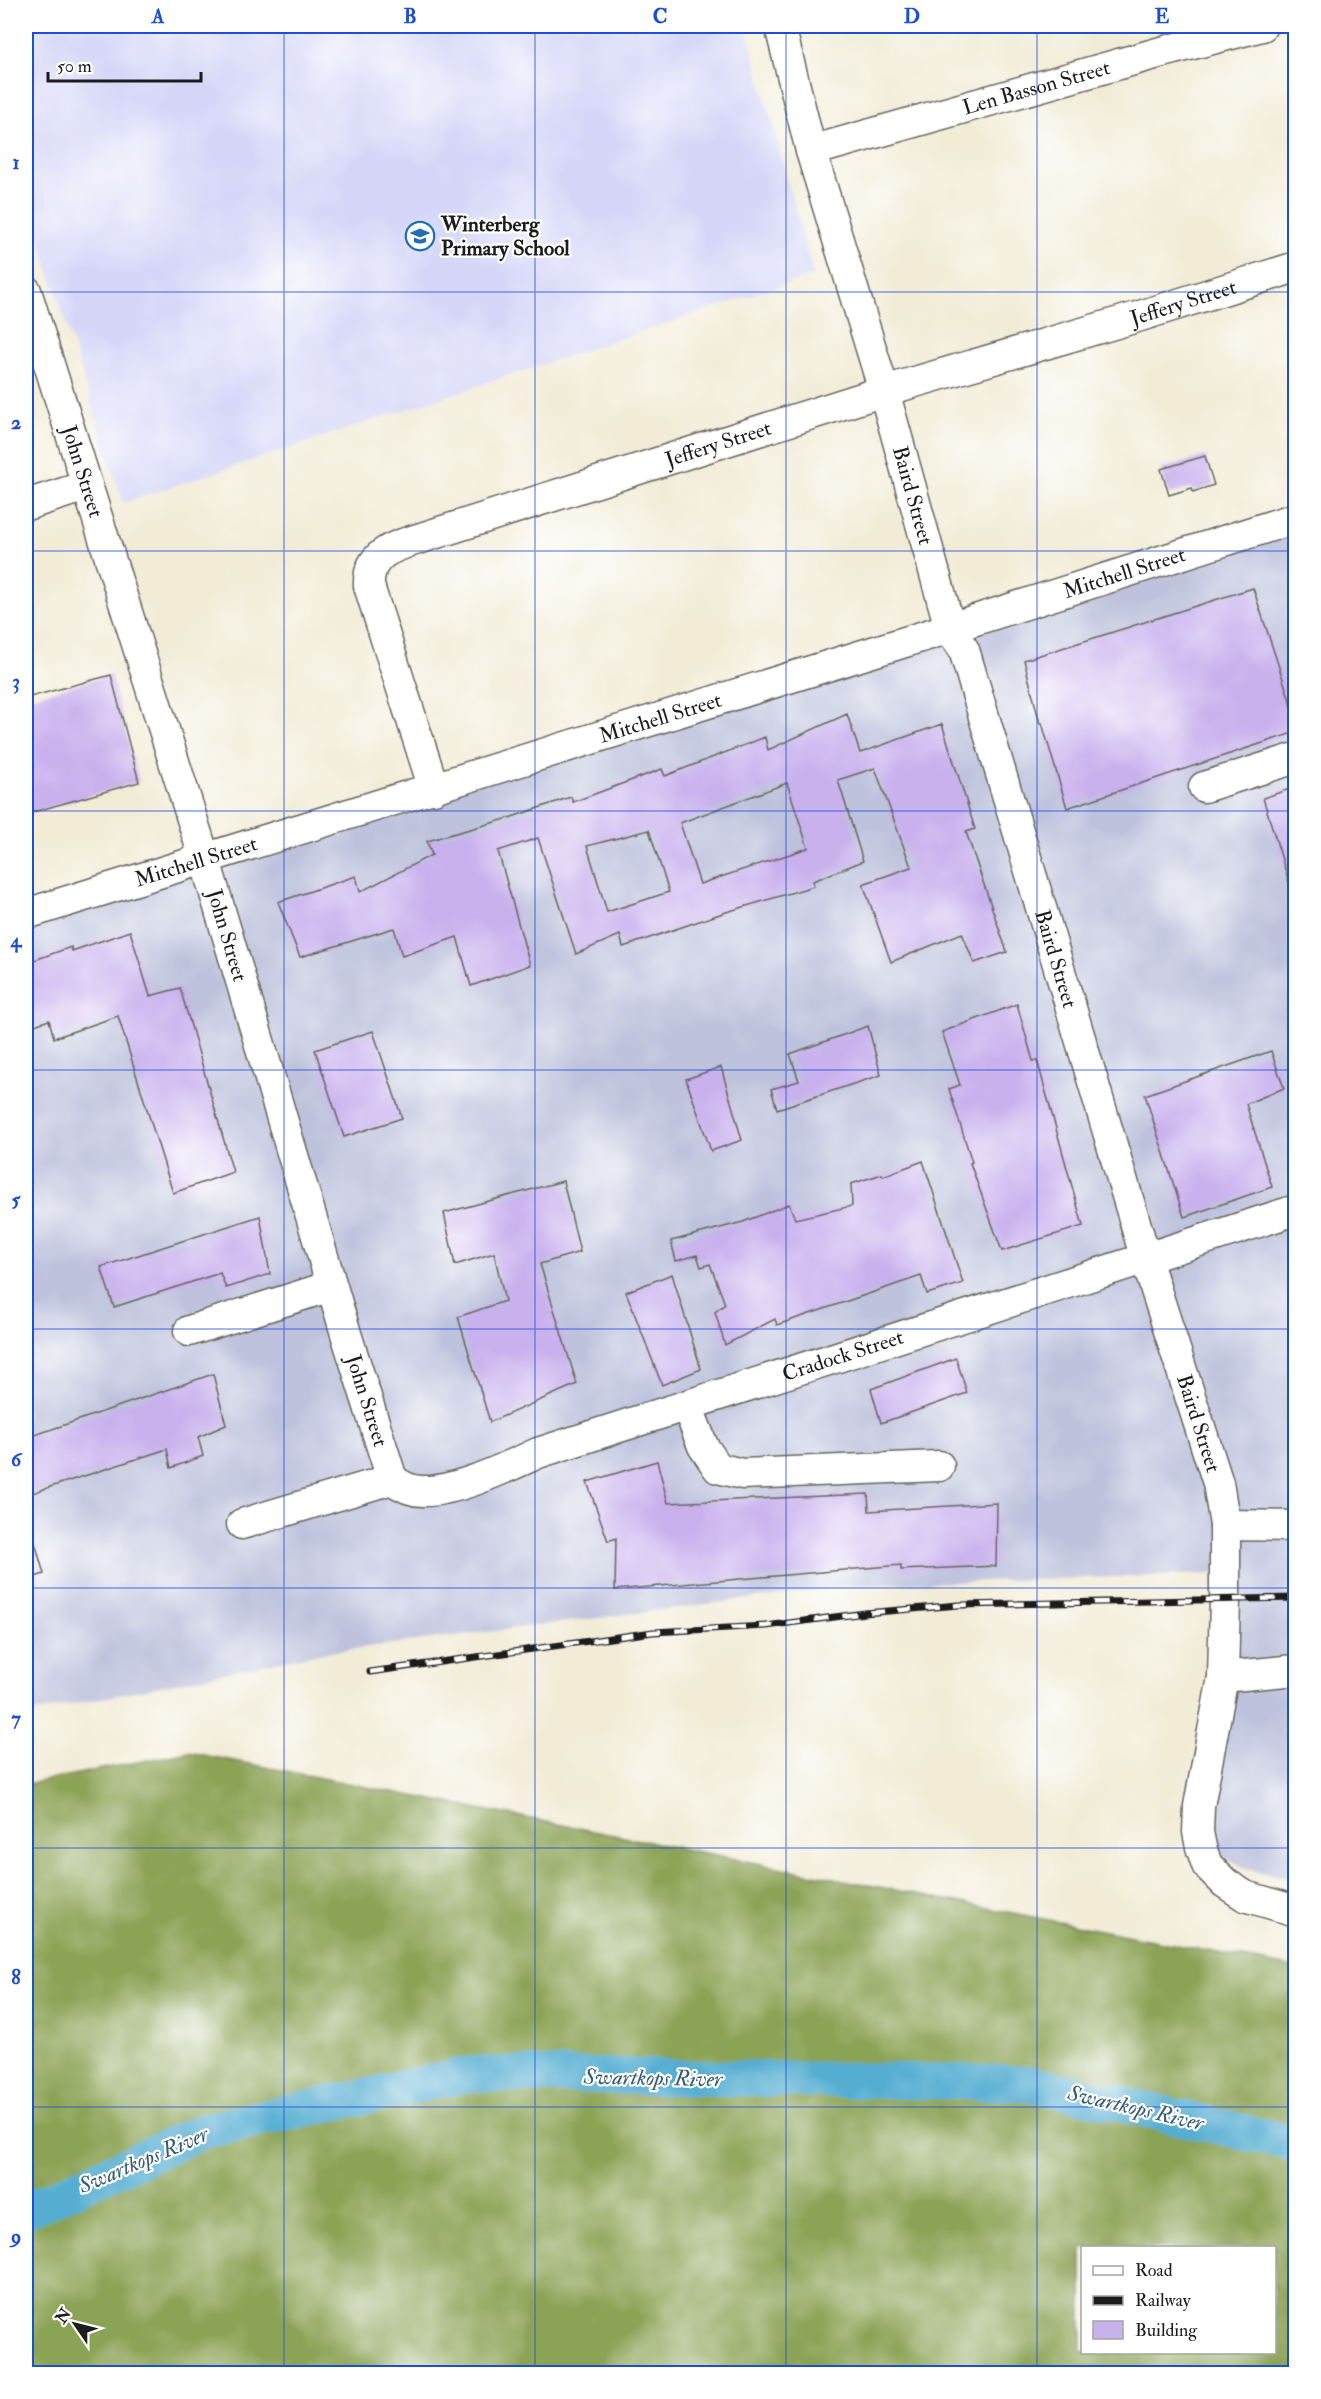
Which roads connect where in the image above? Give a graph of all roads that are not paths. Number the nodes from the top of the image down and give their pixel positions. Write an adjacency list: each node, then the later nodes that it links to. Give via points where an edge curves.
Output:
1 (780, 26): 3 (street, Baird Street)
2 (1263, 26): 3 (street, Len Basson Street)
3 (811, 151): 6 (street, Baird Street)
4 (1296, 267): 6 (street, Jeffery Street, via 1137,318)
5 (26, 291): 7 (street, John Street)
6 (884, 391): 10 (street, Baird Street); 13 (street, Jeffery Street, via 381,554 370,572 369,586)
7 (86, 486): 8 (street); 14 (street, John Street)
8 (26, 505)
9 (1296, 518): 10 (street, Mitchell Street)
10 (950, 628): 13 (street, Mitchell Street); 17 (street, Baird Street, via 964,650)
11 (1296, 758): 12 (street)
12 (1204, 787)
13 (434, 789): 14 (street, Mitchell Street)
14 (205, 860): 15 (street, Mitchell Street); 18 (street, John Street)
15 (26, 914)
16 (1296, 1210): 17 (street, Cradock Street)
17 (1146, 1259): 20 (street, Cradock Street); 24 (street, Baird Street, via 1209,1450)
18 (331, 1286): 19 (street); 22 (street, John Street)
19 (189, 1331)
20 (687, 1406): 21 (street, via 703,1446 718,1468 742,1474); 22 (street, Cradock Street, via 434,1491 402,1487)
21 (939, 1466)
22 (392, 1479): 23 (street)
23 (242, 1524)
24 (1225, 1525): 25 (street); 27 (street, Baird Street)
25 (1296, 1526)
26 (1296, 1670): 27 (street)
27 (1223, 1677): 28 (street, Baird Street, via 1199,1806 1200,1847 1207,1865 1236,1891)
28 (1296, 1911)

